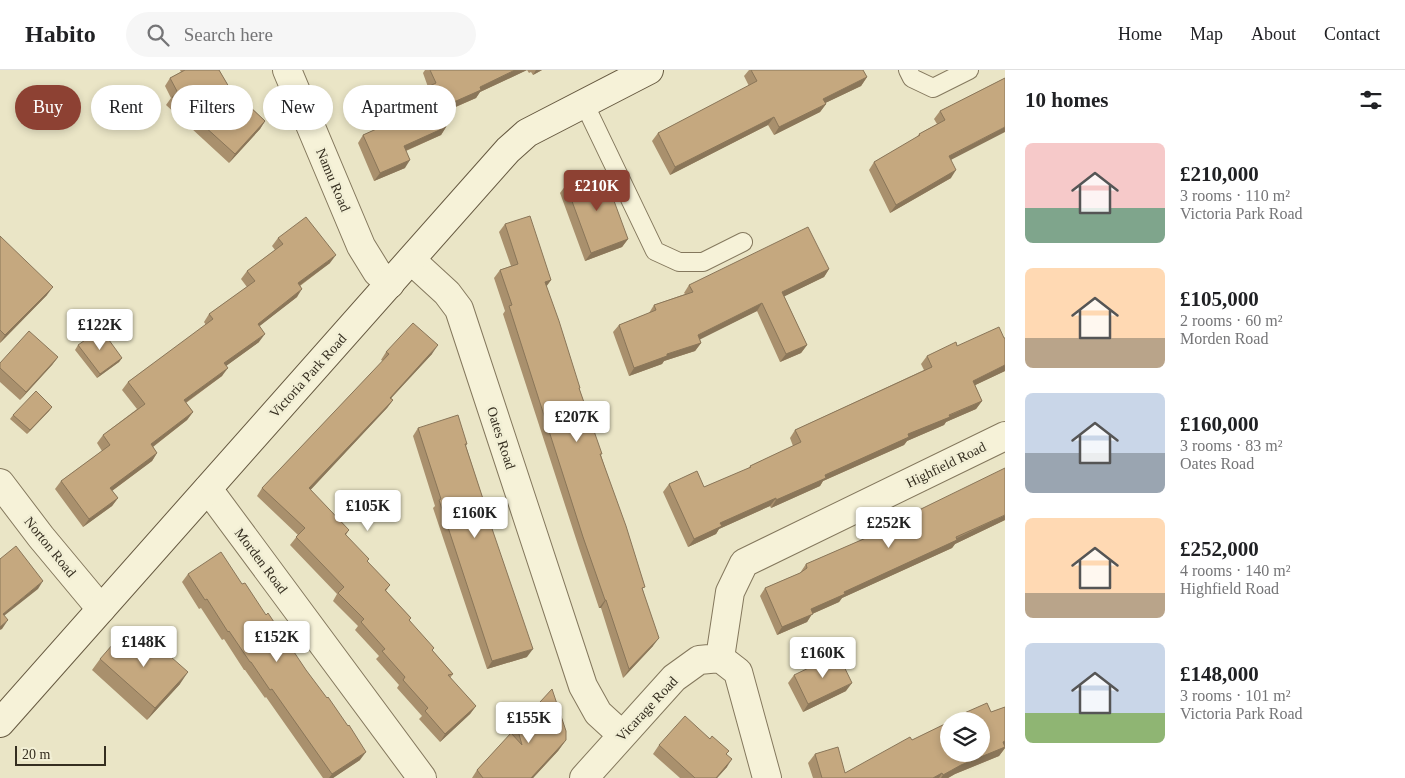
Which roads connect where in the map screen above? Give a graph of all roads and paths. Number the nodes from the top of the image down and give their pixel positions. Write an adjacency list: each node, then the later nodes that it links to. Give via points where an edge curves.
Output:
1 (287, 70): 8 (street, Namu Road, via 361,246 377,272)
2 (649, 70): 5 (street, Victoria Park Road)
3 (908, 70): 4 (lane, via 912,78 933,88)
4 (969, 70)
5 (584, 103): 6 (lane, via 655,251 679,262 703,262); 7 (street, Victoria Park Road, via 527,133 508,150)
6 (743, 242)
7 (411, 260): 8 (street, Victoria Park Road); 15 (street, Oates Road, via 447,293 459,309 583,686 598,713)
8 (390, 284): 11 (street, Victoria Park Road)
9 (1005, 436): 13 (street, Highfield Road, via 744,563 730,592)
10 (0, 483): 12 (street, Norton Road, via 41,538)
11 (208, 489): 12 (street, Victoria Park Road); 16 (street, Morden Road)
12 (101, 608): 14 (street, Victoria Park Road)
13 (720, 658): 15 (street, Vicarage Road, via 700,660 674,678); 18 (street, via 738,672)
14 (0, 723)
15 (622, 735): 17 (street, Vicarage Road)
16 (422, 778)
17 (584, 778)
18 (767, 778)

